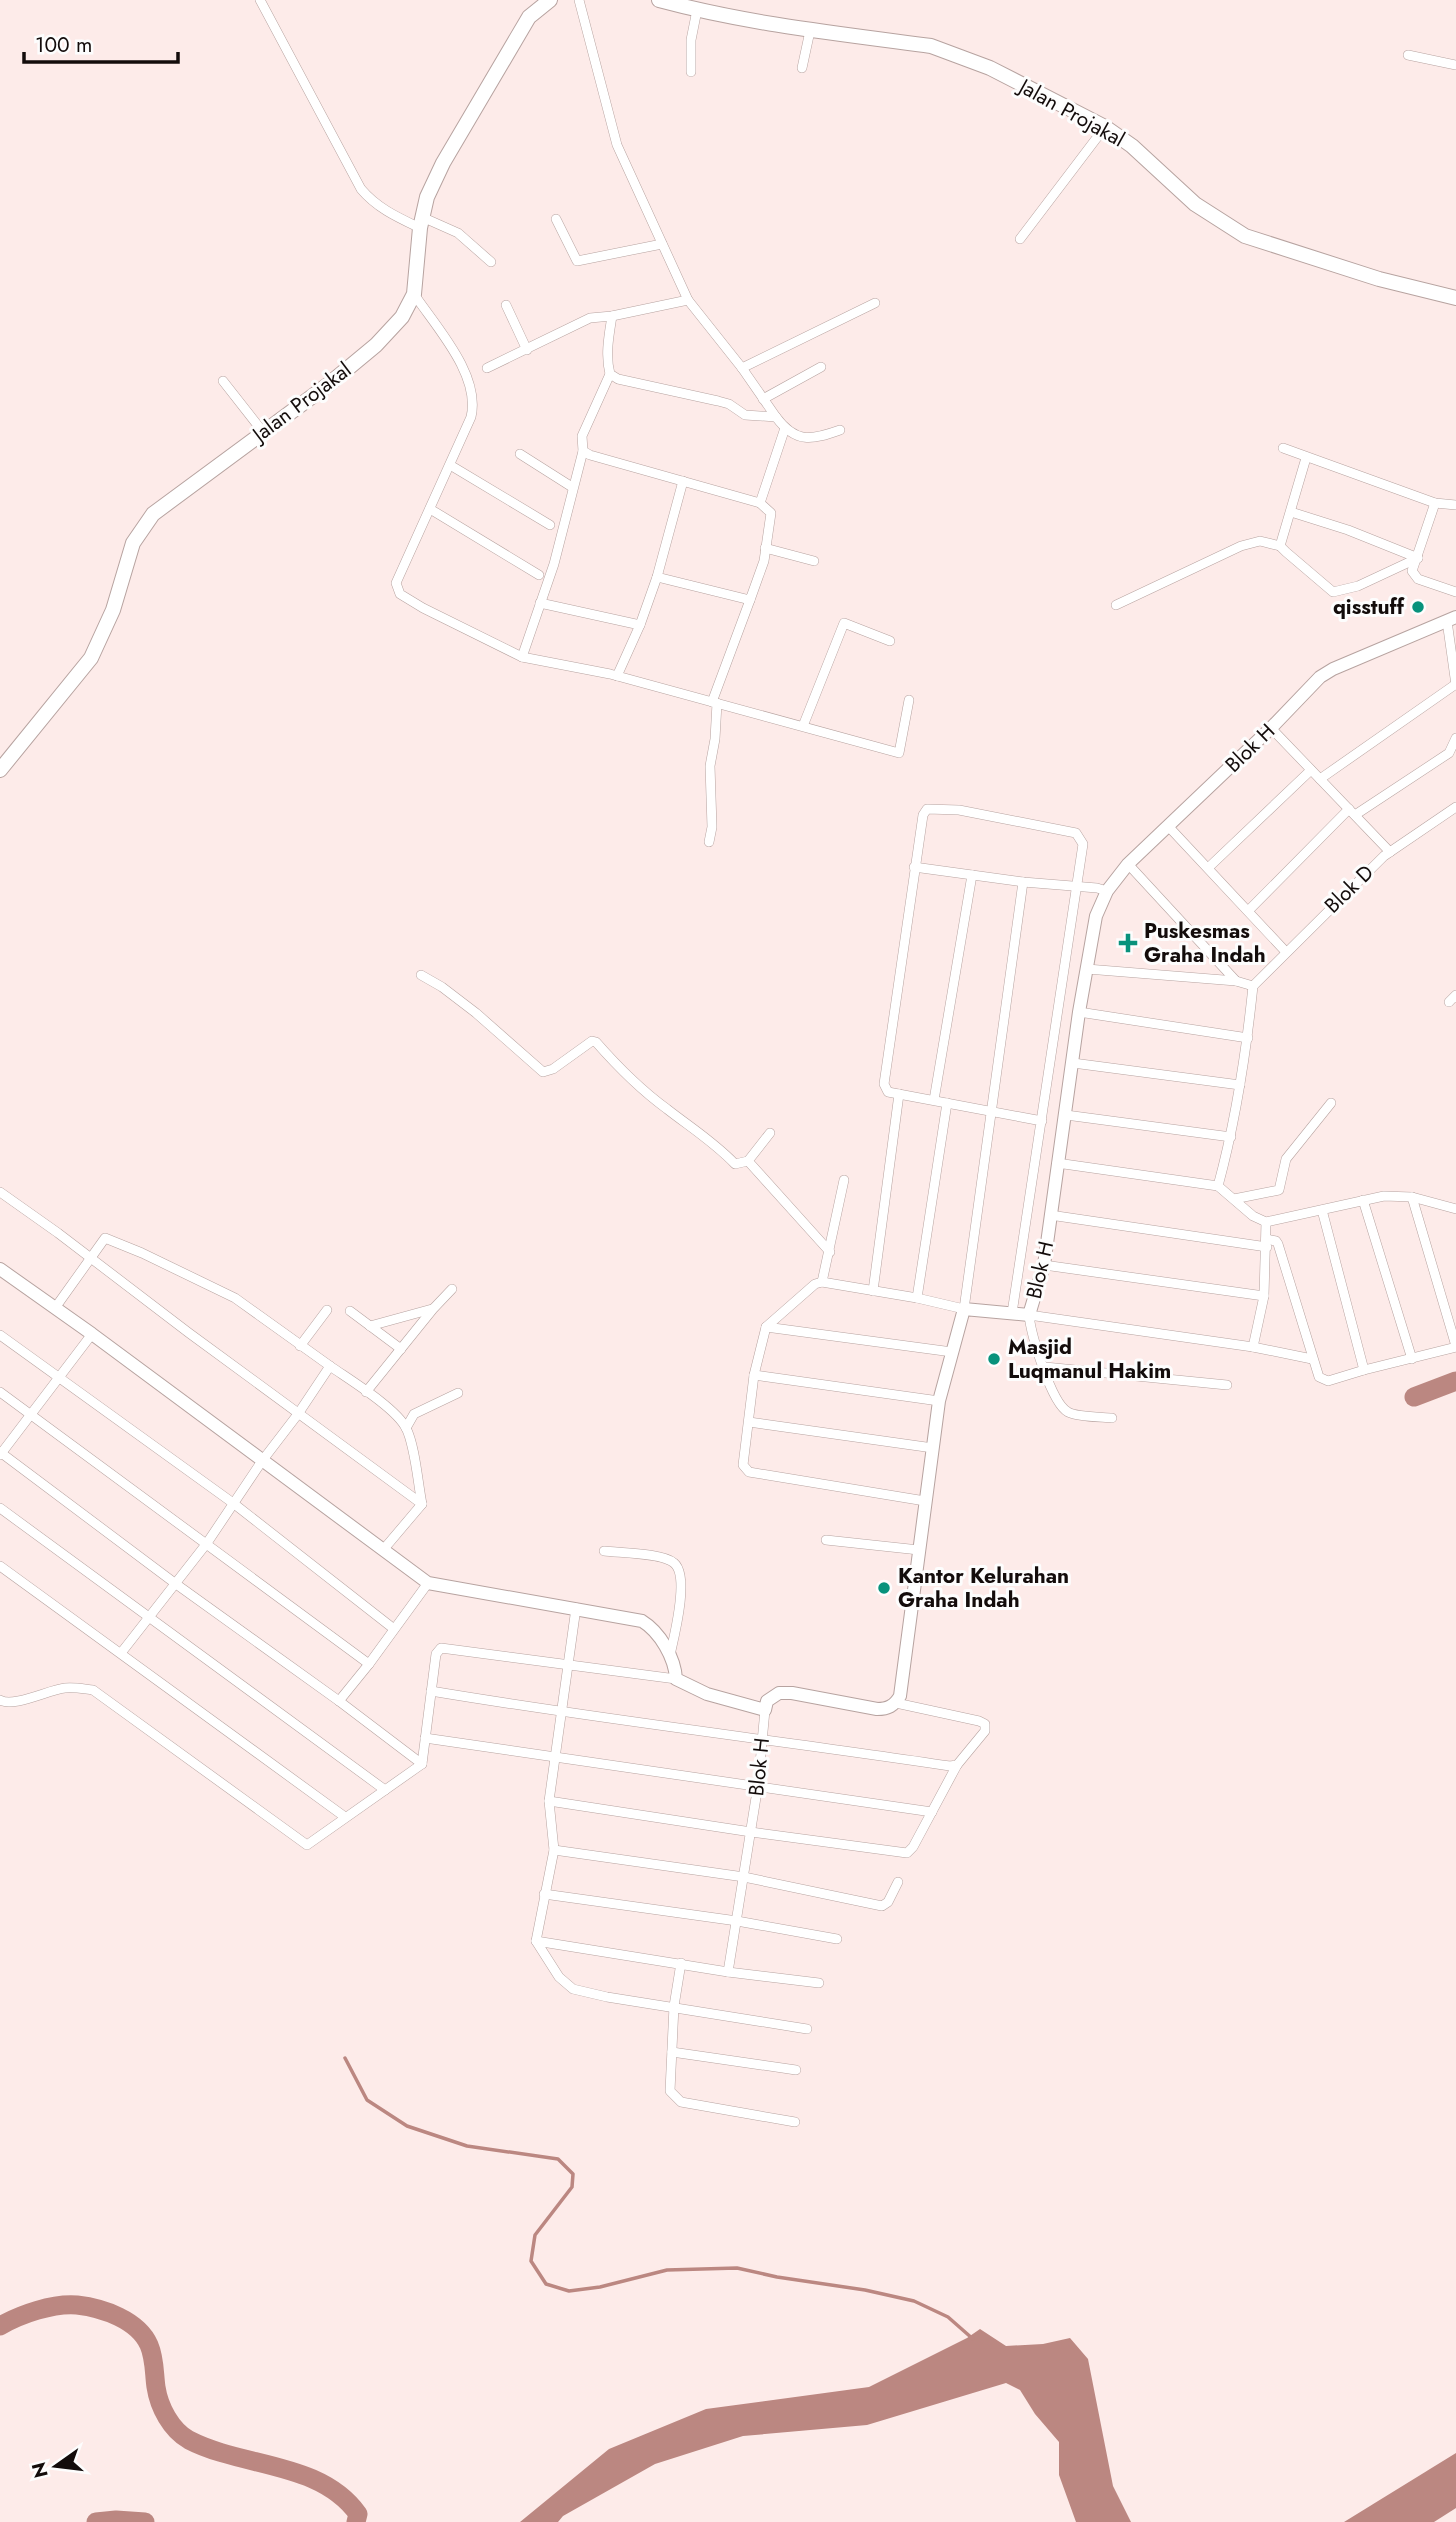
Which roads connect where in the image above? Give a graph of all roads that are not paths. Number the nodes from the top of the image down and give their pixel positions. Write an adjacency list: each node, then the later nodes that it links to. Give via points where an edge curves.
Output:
1 (260, 0): 13 (street, via 361,189 382,209)
2 (550, 0): 13 (main road, Jalan Projakal, via 529,17 443,163)
3 (579, 0): 15 (street, via 617,145)
4 (659, 0): 5 (main road, Jalan Projakal)
5 (697, 10): 6 (main road, Jalan Projakal); 10 (street)
6 (810, 31): 9 (street); 11 (main road, Jalan Projakal, via 932,46 990,68)
7 (1408, 55): 8 (street)
8 (1456, 65)
9 (802, 68)
10 (691, 72)
11 (1105, 127): 14 (street); 18 (main road, Jalan Projakal, via 1195,204 1245,236)
12 (556, 219): 15 (street, via 577,261)
13 (421, 222): 16 (street, via 458,233); 17 (main road, Jalan Projakal)
14 (1020, 239)
15 (662, 244): 19 (street)
16 (491, 262)
17 (414, 294): 33 (main road, Jalan Projakal, via 402,317 376,345); 38 (street, via 461,364 474,403)
18 (1456, 298)
19 (688, 300): 22 (street); 26 (street)
20 (875, 303): 26 (street)
21 (506, 305): 23 (street)
22 (612, 316): 23 (street, via 590,318); 27 (street, via 608,341)
23 (527, 350): 25 (street)
24 (821, 367): 29 (street)
25 (487, 368)
26 (742, 368): 29 (street)
27 (611, 374): 30 (street, via 729,404 745,415); 35 (street, via 582,436)
28 (223, 381): 33 (street)
29 (763, 399): 30 (street)
30 (776, 417): 31 (street)
31 (785, 428): 32 (street, via 814,439); 41 (street)
32 (840, 430)
33 (263, 432): 68 (main road, Jalan Projakal, via 153,514 133,543 113,610 91,658)
34 (1283, 448): 37 (street)
35 (583, 451): 39 (street); 40 (street)
36 (520, 454): 40 (street)
37 (1306, 458): 42 (street); 45 (street)
38 (450, 465): 44 (street); 46 (street)
39 (683, 481): 41 (street); 52 (street)
40 (572, 487): 55 (street)
41 (760, 503): 48 (street, via 771,513)
42 (1435, 503): 43 (street); 49 (street)
43 (1456, 505)
44 (430, 509): 51 (street); 60 (street, via 396,589 423,608)
45 (1291, 512): 47 (street); 49 (street)
46 (550, 525)
47 (1280, 546): 49 (street, via 1334,592); 56 (street, via 1260,541 1241,546)
48 (765, 548): 50 (street); 54 (street)
49 (1418, 558): 53 (street, via 1414,575)
50 (814, 561)
51 (539, 575)
52 (657, 577): 54 (street); 58 (street)
53 (1456, 592)
54 (750, 600): 64 (street)
55 (540, 603): 58 (street); 60 (street)
56 (1116, 605)
57 (1451, 619): 62 (street); 66 (street, Blok H, via 1333,668)
58 (640, 625): 61 (street)
59 (890, 641): 65 (street, via 844,623)
60 (522, 657): 61 (street)
61 (617, 676): 64 (street)
62 (1456, 685): 70 (street)
63 (909, 700): 65 (street, via 899,753)
64 (714, 702): 65 (street); 74 (street)
65 (803, 726)
66 (1271, 728): 69 (street); 73 (street, Blok H)
67 (1456, 738): 72 (street, via 1449,754)
68 (0, 770)
69 (1311, 771): 70 (street); 78 (street)
70 (1320, 779): 72 (street)
71 (1456, 807): 75 (street, Blok D)
72 (1352, 812): 75 (street); 83 (street)
73 (1168, 826): 76 (street, Blok H); 78 (street)
74 (709, 842)
75 (1390, 852): 84 (street, Blok D)
76 (1128, 864): 82 (street, Blok H); 87 (street)
77 (914, 867): 79 (street); 81 (street, via 927,808 959,810 1076,834 1083,844); 93 (street, via 884,1084 888,1092)
78 (1209, 868): 83 (street)
79 (972, 875): 80 (street); 94 (street)
80 (1023, 882): 81 (street); 97 (street)
81 (1077, 888): 82 (street); 99 (street)
82 (1107, 891): 85 (street, Blok H, via 1096,916)
83 (1249, 910): 84 (street)
84 (1286, 952): 88 (street, Blok D)
85 (1087, 969): 87 (street); 89 (street, Blok H)
86 (421, 975): 102 (street, via 476,1013 543,1072 596,1042 666,1109 715,1143 734,1164)
87 (1236, 981): 88 (street)
88 (1253, 986): 90 (street)
89 (1079, 1012): 90 (street); 91 (street, Blok H)
90 (1248, 1038): 92 (street)
91 (1073, 1063): 92 (street); 98 (street, Blok H)
92 (1240, 1085): 101 (street)
93 (899, 1094): 94 (street); 121 (street)
94 (933, 1100): 95 (street)
95 (947, 1102): 97 (street); 123 (street)
96 (1331, 1103): 108 (street, via 1286,1159 1279,1190)
97 (992, 1112): 99 (street); 127 (street)
98 (1066, 1115): 101 (street); 103 (street, Blok H)
99 (1042, 1121): 129 (street)
100 (770, 1133): 102 (street)
101 (1231, 1137): 105 (street)
102 (748, 1161): 115 (street)
103 (1057, 1163): 105 (street); 112 (street, Blok H)
104 (844, 1180): 115 (street)
105 (1218, 1186): 108 (street)
106 (0, 1192): 116 (street)
107 (1412, 1197): 109 (street); 110 (street); 137 (street)
108 (1234, 1199): 113 (street)
109 (1363, 1200): 111 (street); 141 (street)
110 (1456, 1209)
111 (1322, 1210): 113 (street); 144 (street)
112 (1050, 1215): 114 (street); 117 (street, Blok H)
113 (1266, 1223): 114 (street)
114 (1266, 1243): 122 (street); 140 (street, via 1278,1244)
115 (831, 1252): 119 (street)
116 (90, 1259): 124 (street); 135 (street, via 105,1238 142,1253 235,1298); 152 (street)
117 (1044, 1265): 122 (street); 130 (street, Blok H)
118 (0, 1269): 124 (street)
119 (822, 1282): 121 (street); 132 (street, via 806,1290)
120 (452, 1289): 125 (street)
121 (873, 1291): 123 (street)
122 (1264, 1296): 136 (street)
123 (917, 1298): 127 (street)
124 (55, 1308): 133 (street)
125 (433, 1309): 131 (street); 138 (street)
126 (327, 1310): 135 (street)
127 (964, 1310): 129 (street, Blok H); 139 (street)
128 (350, 1311): 131 (street)
129 (1012, 1313): 130 (street, Blok H)
130 (1029, 1315): 136 (street); 143 (street)
131 (370, 1326): 138 (street)
132 (766, 1326): 139 (street); 145 (street)
133 (92, 1334): 146 (street); 159 (street)
134 (0, 1335): 146 (street)
135 (300, 1346): 142 (street)
136 (1253, 1346): 140 (street)
137 (1456, 1347): 141 (street)
138 (401, 1349): 149 (street)
139 (952, 1352): 151 (street)
140 (1312, 1359): 144 (street, via 1323,1381)
141 (1412, 1359): 144 (street)
142 (330, 1366): 149 (street); 152 (street)
143 (1045, 1367): 147 (street); 154 (street, via 1054,1397 1069,1413)
144 (1364, 1370)
145 (754, 1376): 151 (street); 155 (street)
146 (57, 1378): 153 (street); 161 (street)
147 (1227, 1385)
148 (0, 1392): 153 (street)
149 (366, 1392): 156 (street)
150 (458, 1393): 156 (street, via 414,1414)
151 (939, 1401): 157 (street)
152 (298, 1413): 159 (street); 162 (street)
153 (31, 1414): 158 (street); 165 (street)
154 (1112, 1418)
155 (749, 1422): 157 (street); 160 (street, via 743,1465 749,1472)
156 (406, 1428): 162 (street)
157 (933, 1448): 160 (street)
158 (1, 1453): 171 (street)
159 (262, 1461): 161 (street); 166 (street)
160 (925, 1501): 167 (street)
161 (233, 1503): 165 (street); 174 (street)
162 (422, 1504): 166 (street)
163 (0, 1508): 173 (street)
164 (826, 1540): 167 (street)
165 (207, 1543): 171 (street); 177 (street)
166 (383, 1550): 170 (street)
167 (919, 1550): 183 (street)
168 (604, 1551): 176 (street, via 662,1558 678,1568 679,1607)
169 (0, 1566): 175 (street)
170 (428, 1583): 172 (street); 174 (street)
171 (176, 1584): 173 (street); 182 (street)
172 (576, 1608): 176 (street, via 642,1621); 178 (street)
173 (148, 1617): 175 (street); 192 (street)
174 (394, 1629): 177 (street)
175 (121, 1653): 195 (street)
176 (670, 1655): 179 (street)
177 (369, 1664): 182 (street)
178 (568, 1665): 179 (street); 180 (street, via 441,1648 436,1654); 185 (street)
179 (676, 1679): 184 (street, via 707,1694)
180 (431, 1691): 185 (street); 186 (street)
181 (0, 1700): 195 (street, via 11,1704 66,1688 93,1690 303,1844)
182 (339, 1701): 189 (street)
183 (896, 1703): 184 (street, Blok H, via 877,1709 779,1693 767,1701); 190 (street, via 985,1724 981,1738)
184 (765, 1710): 187 (street, Blok H)
185 (561, 1713): 187 (street); 188 (street)
186 (425, 1738): 188 (street); 189 (street)
187 (763, 1738): 190 (street); 191 (street, Blok H)
188 (555, 1755): 191 (street); 193 (street)
189 (422, 1764): 192 (street)
190 (957, 1765): 194 (street)
191 (758, 1785): 194 (street); 196 (street, Blok H)
192 (385, 1790): 195 (street)
193 (549, 1801): 196 (street); 197 (street)
194 (932, 1812): 196 (street, via 907,1853)
195 (345, 1817)
196 (751, 1832): 198 (street, Blok H)
197 (554, 1850): 198 (street); 200 (street)
198 (744, 1877): 199 (street, via 881,1906); 201 (street, Blok H)
199 (898, 1882)
200 (544, 1894): 201 (street); 203 (street)
201 (737, 1921): 202 (street); 205 (street, Blok H)
202 (837, 1939)
203 (536, 1941): 204 (street); 207 (street, via 559,1977 573,1989)
204 (681, 1963): 205 (street); 207 (street)
205 (728, 1972): 206 (street)
206 (819, 1983)
207 (674, 2006): 208 (street); 209 (street)
208 (807, 2029)
209 (672, 2052): 210 (street); 211 (street, via 670,2091 681,2102)
210 (796, 2070)
211 (795, 2122)

